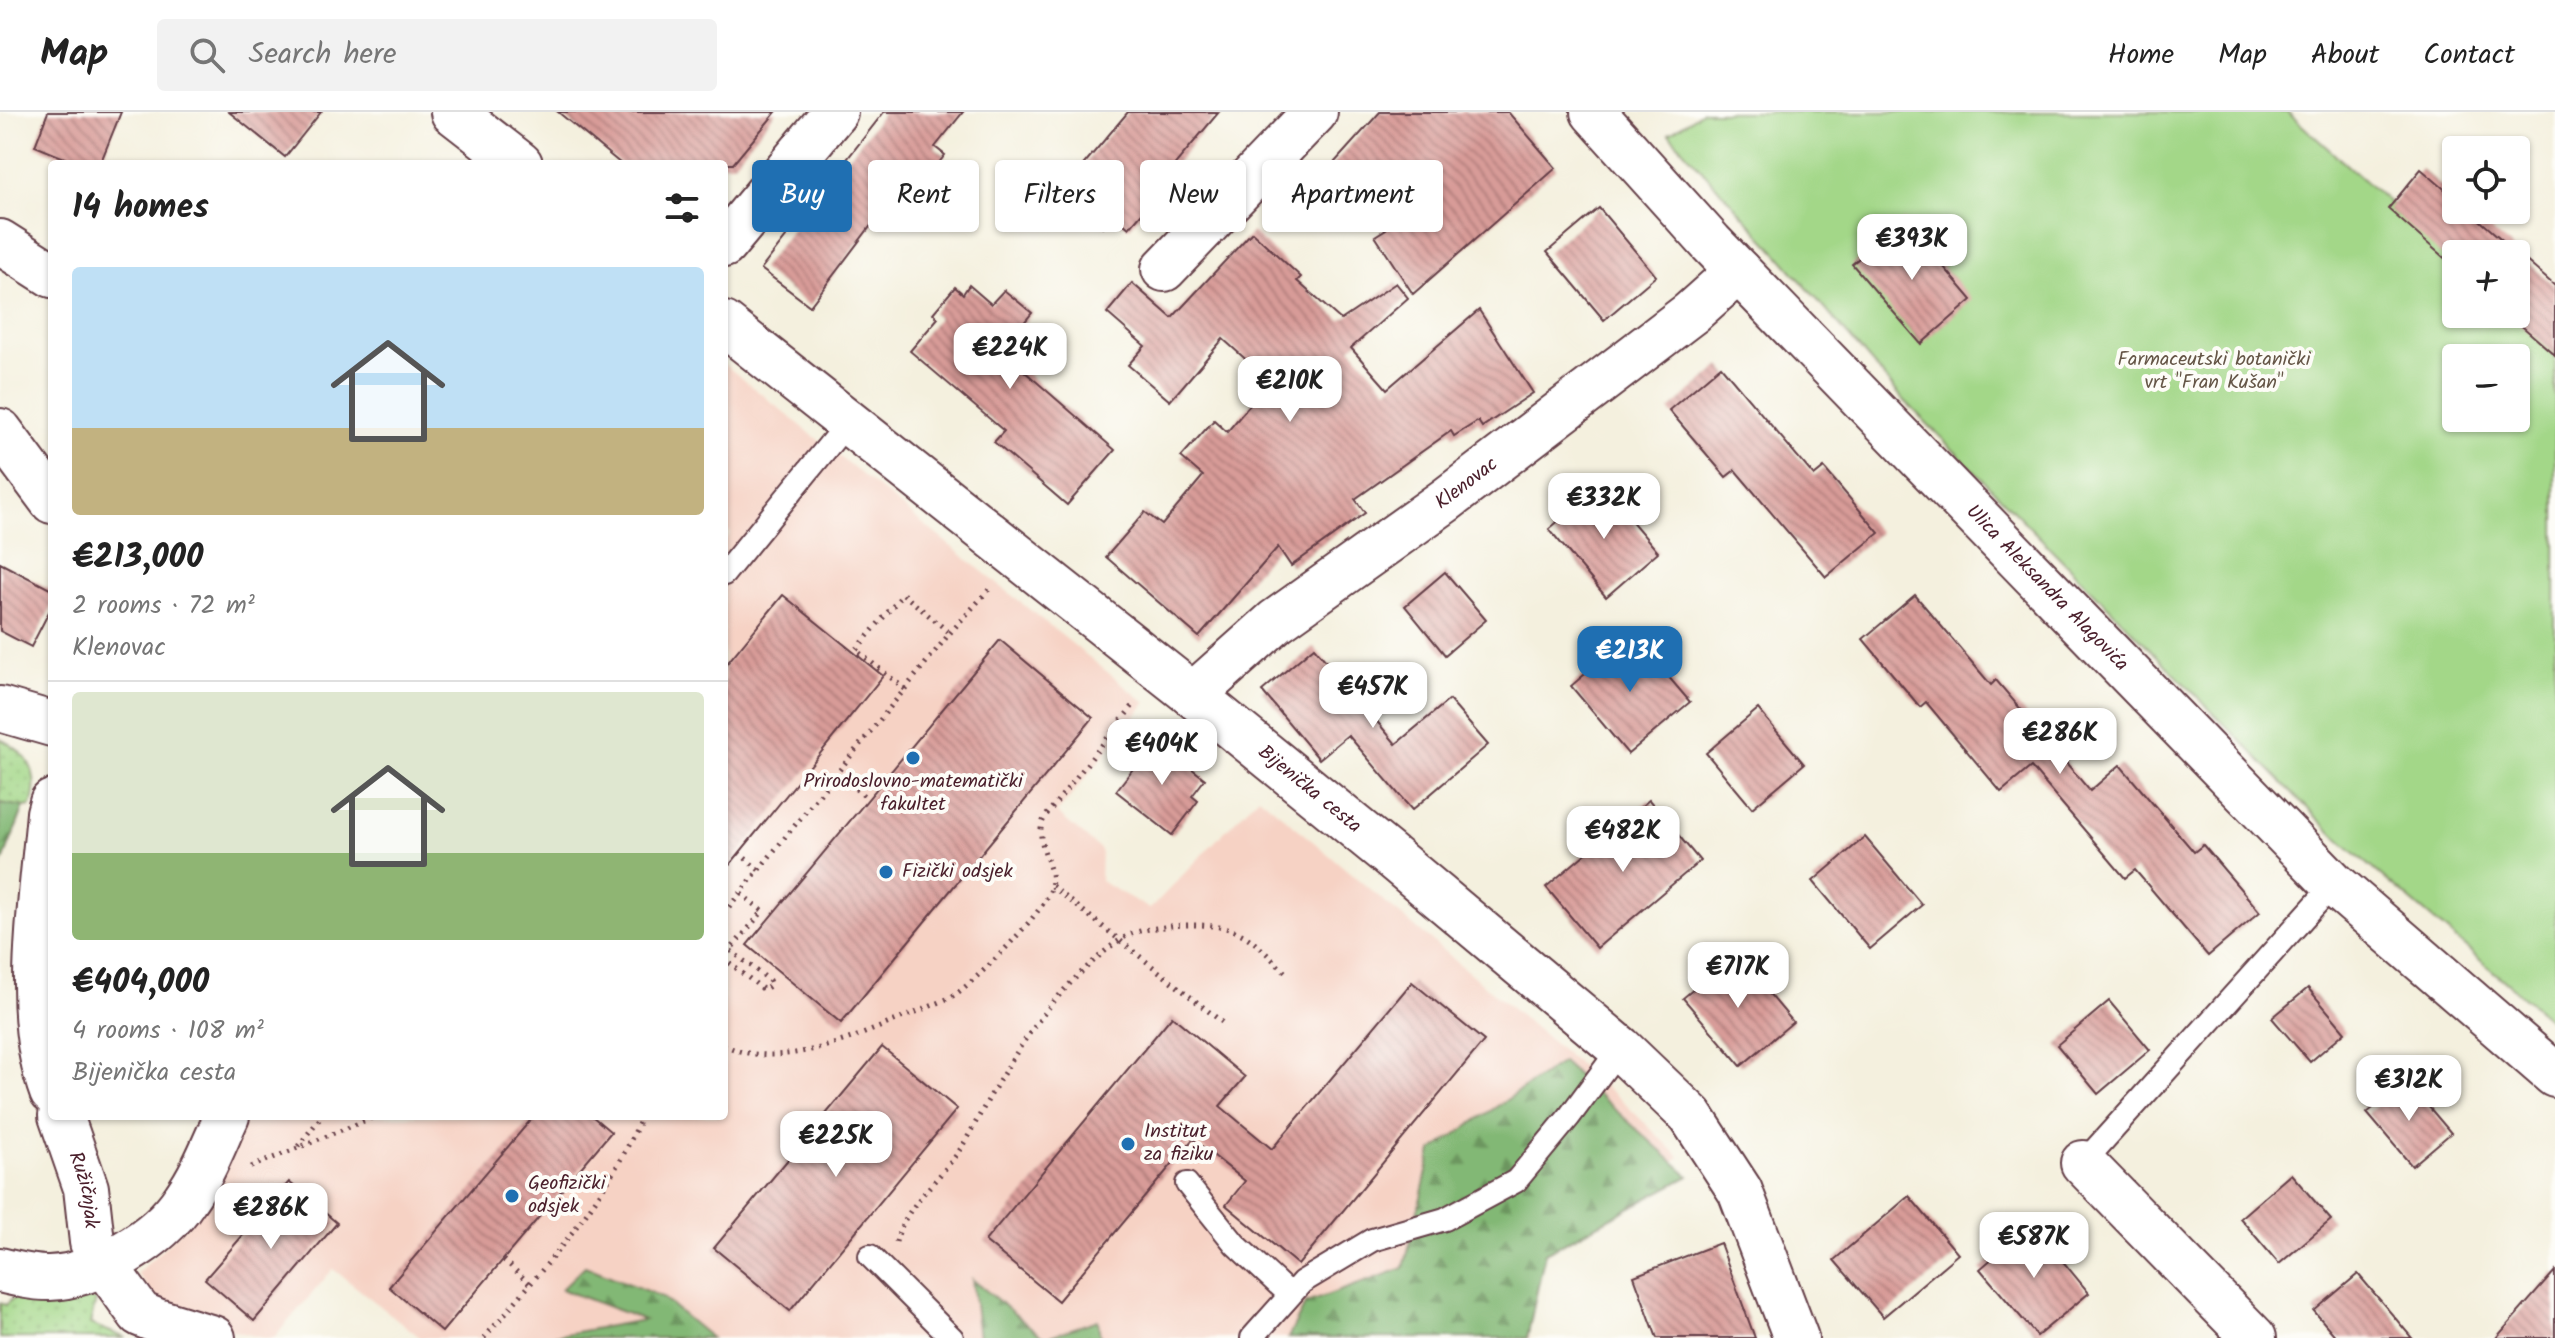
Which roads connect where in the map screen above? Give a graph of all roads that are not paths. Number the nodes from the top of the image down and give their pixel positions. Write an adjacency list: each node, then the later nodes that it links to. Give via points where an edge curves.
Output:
1 (453, 112): 5 (street)
2 (835, 112): 6 (street)
3 (1315, 112): 8 (street)
4 (1593, 112): 9 (street, Ulica Aleksandra Alagovića)
5 (515, 160)
6 (728, 240)
7 (0, 242): 10 (street)
8 (1164, 269)
9 (1738, 271): 16 (street, Klenovac, via 1458,491 1276,621); 20 (street, Ulica Aleksandra Alagovića)
10 (48, 272)
11 (728, 327): 12 (street, Bijenička cesta)
12 (848, 422): 15 (lane); 16 (street, Bijenička cesta)
13 (0, 431): 14 (street)
14 (48, 496)
15 (728, 569)
16 (1178, 682): 21 (street, Bijenička cesta)
17 (0, 709): 18 (street)
18 (48, 723)
19 (48, 825): 23 (street, via 34,993)
20 (2334, 884): 22 (street, Ulica Aleksandra Alagovića); 26 (lane)
21 (1620, 1048): 31 (lane, via 1516,1181 1445,1219 1372,1240 1302,1282); 35 (street, Bijenička cesta, via 1691,1116 1740,1191)
22 (2555, 1075)
23 (48, 1082)
24 (62, 1120): 29 (street, Ružičnjak, via 86,1188 92,1242)
25 (225, 1120): 29 (street, via 183,1203 140,1244)
26 (2083, 1163): 36 (street)
27 (1187, 1184): 31 (lane, via 1235,1244)
28 (870, 1256): 33 (lane)
29 (103, 1263): 30 (street, via 50,1278); 32 (street, Ružičnjak, via 140,1314)
30 (0, 1270)
31 (1290, 1295): 34 (lane)
32 (213, 1338)
33 (952, 1338)
34 (1252, 1338)
35 (1796, 1338)
36 (2254, 1338)

